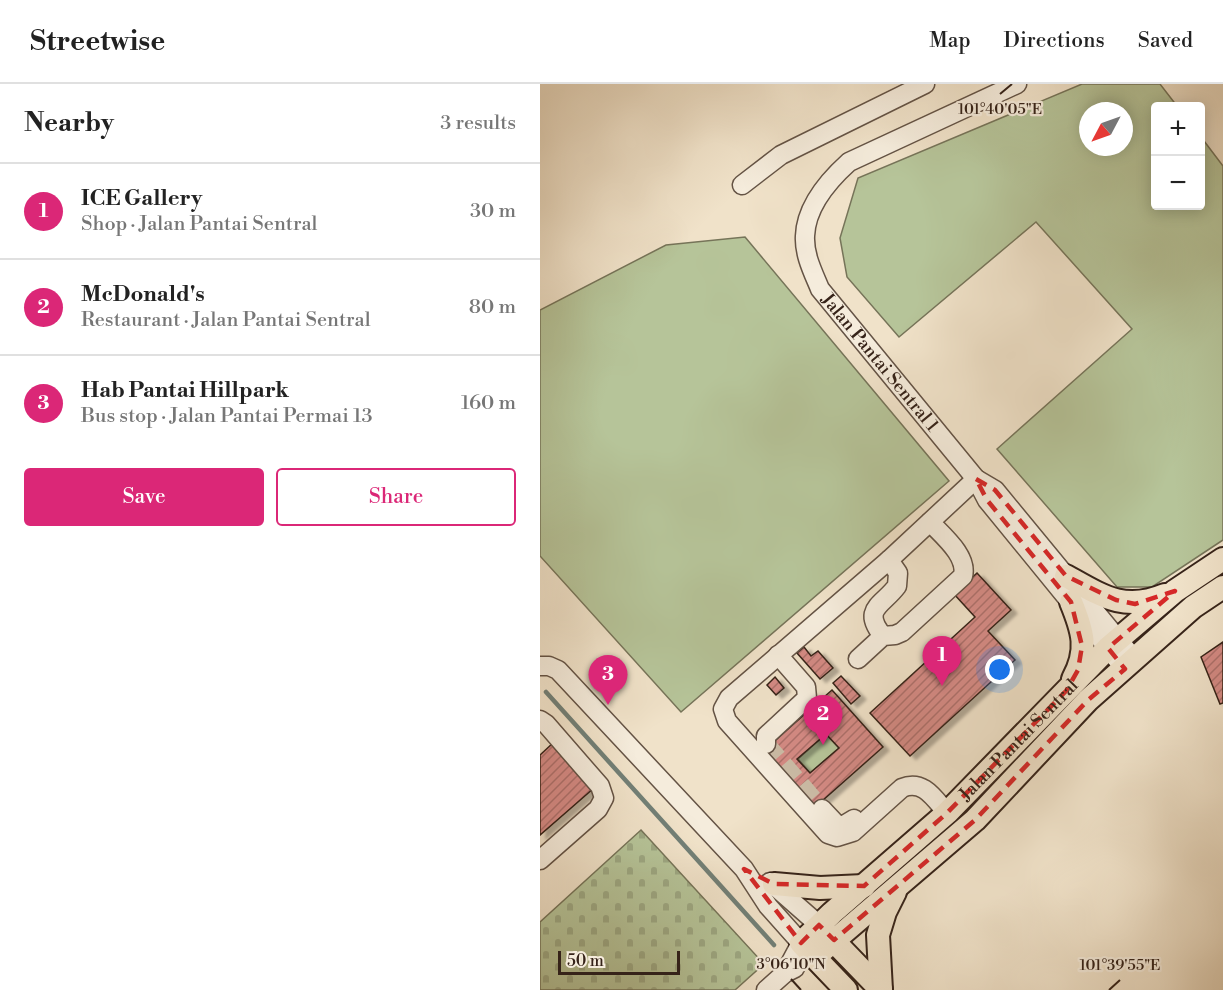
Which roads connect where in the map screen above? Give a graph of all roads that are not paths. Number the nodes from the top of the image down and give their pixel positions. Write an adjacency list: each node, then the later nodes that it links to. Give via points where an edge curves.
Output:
1 (925, 84): 3 (street, via 781,155)
2 (1017, 84): 4 (street, Jalan Pantai Sentral 1, via 849,162 821,194 804,235 808,261 820,289)
3 (742, 185)
4 (976, 479): 5 (street); 8 (street, Jalan Pantai Sentral 1, via 995,490); 11 (street, Jalan Pantai Sentral 1, via 987,500)
5 (930, 522): 7 (street); 12 (street, via 961,557 963,576 902,632)
6 (1223, 559): 10 (main road, Jalan Pantai Sentral)
7 (889, 560): 12 (street, via 898,573 897,586 873,616); 14 (street)
8 (1066, 576): 10 (main road, via 1116,600 1135,604); 13 (street, Jalan Pantai Sentral 1)
9 (1223, 587): 16 (main road, Jalan Pantai Sentral, via 1193,607)
10 (1175, 591): 13 (main road, Jalan Pantai Sentral)
11 (1071, 602): 13 (street, Jalan Pantai Sentral 1); 18 (main road, via 1082,628 1082,646 1078,670)
12 (883, 636): 15 (street)
13 (1113, 643): 16 (street, Jalan Pantai Sentral 1); 18 (main road, Jalan Pantai Sentral)
14 (778, 655): 20 (street, via 806,687 807,698 766,736); 21 (street, via 729,698 723,709 727,721 828,834 837,837 853,832)
15 (858, 659)
16 (1130, 664): 28 (main road, Jalan Pantai Sentral, via 1088,700 975,820)
17 (540, 666): 25 (street, via 558,669)
18 (1066, 691): 23 (main road, Jalan Pantai Sentral)
19 (540, 720): 24 (street, via 600,786 604,798 598,809)
20 (766, 744)
21 (888, 801): 22 (street, via 876,800 838,826); 23 (street, via 902,788 918,785)
22 (822, 809)
23 (947, 813): 27 (main road, Jalan Pantai Sentral)
24 (540, 860)
25 (744, 869): 26 (street); 30 (street, via 768,906)
26 (774, 884): 27 (main road); 29 (street)
27 (864, 886): 29 (main road, Jalan Pantai Sentral)
28 (898, 886): 29 (main road, Jalan Pantai Sentral); 33 (main road, via 878,935)
29 (826, 933): 30 (main road); 33 (main road)
30 (808, 950): 31 (street); 32 (main road)
31 (766, 990)
32 (846, 990)
33 (881, 990)

